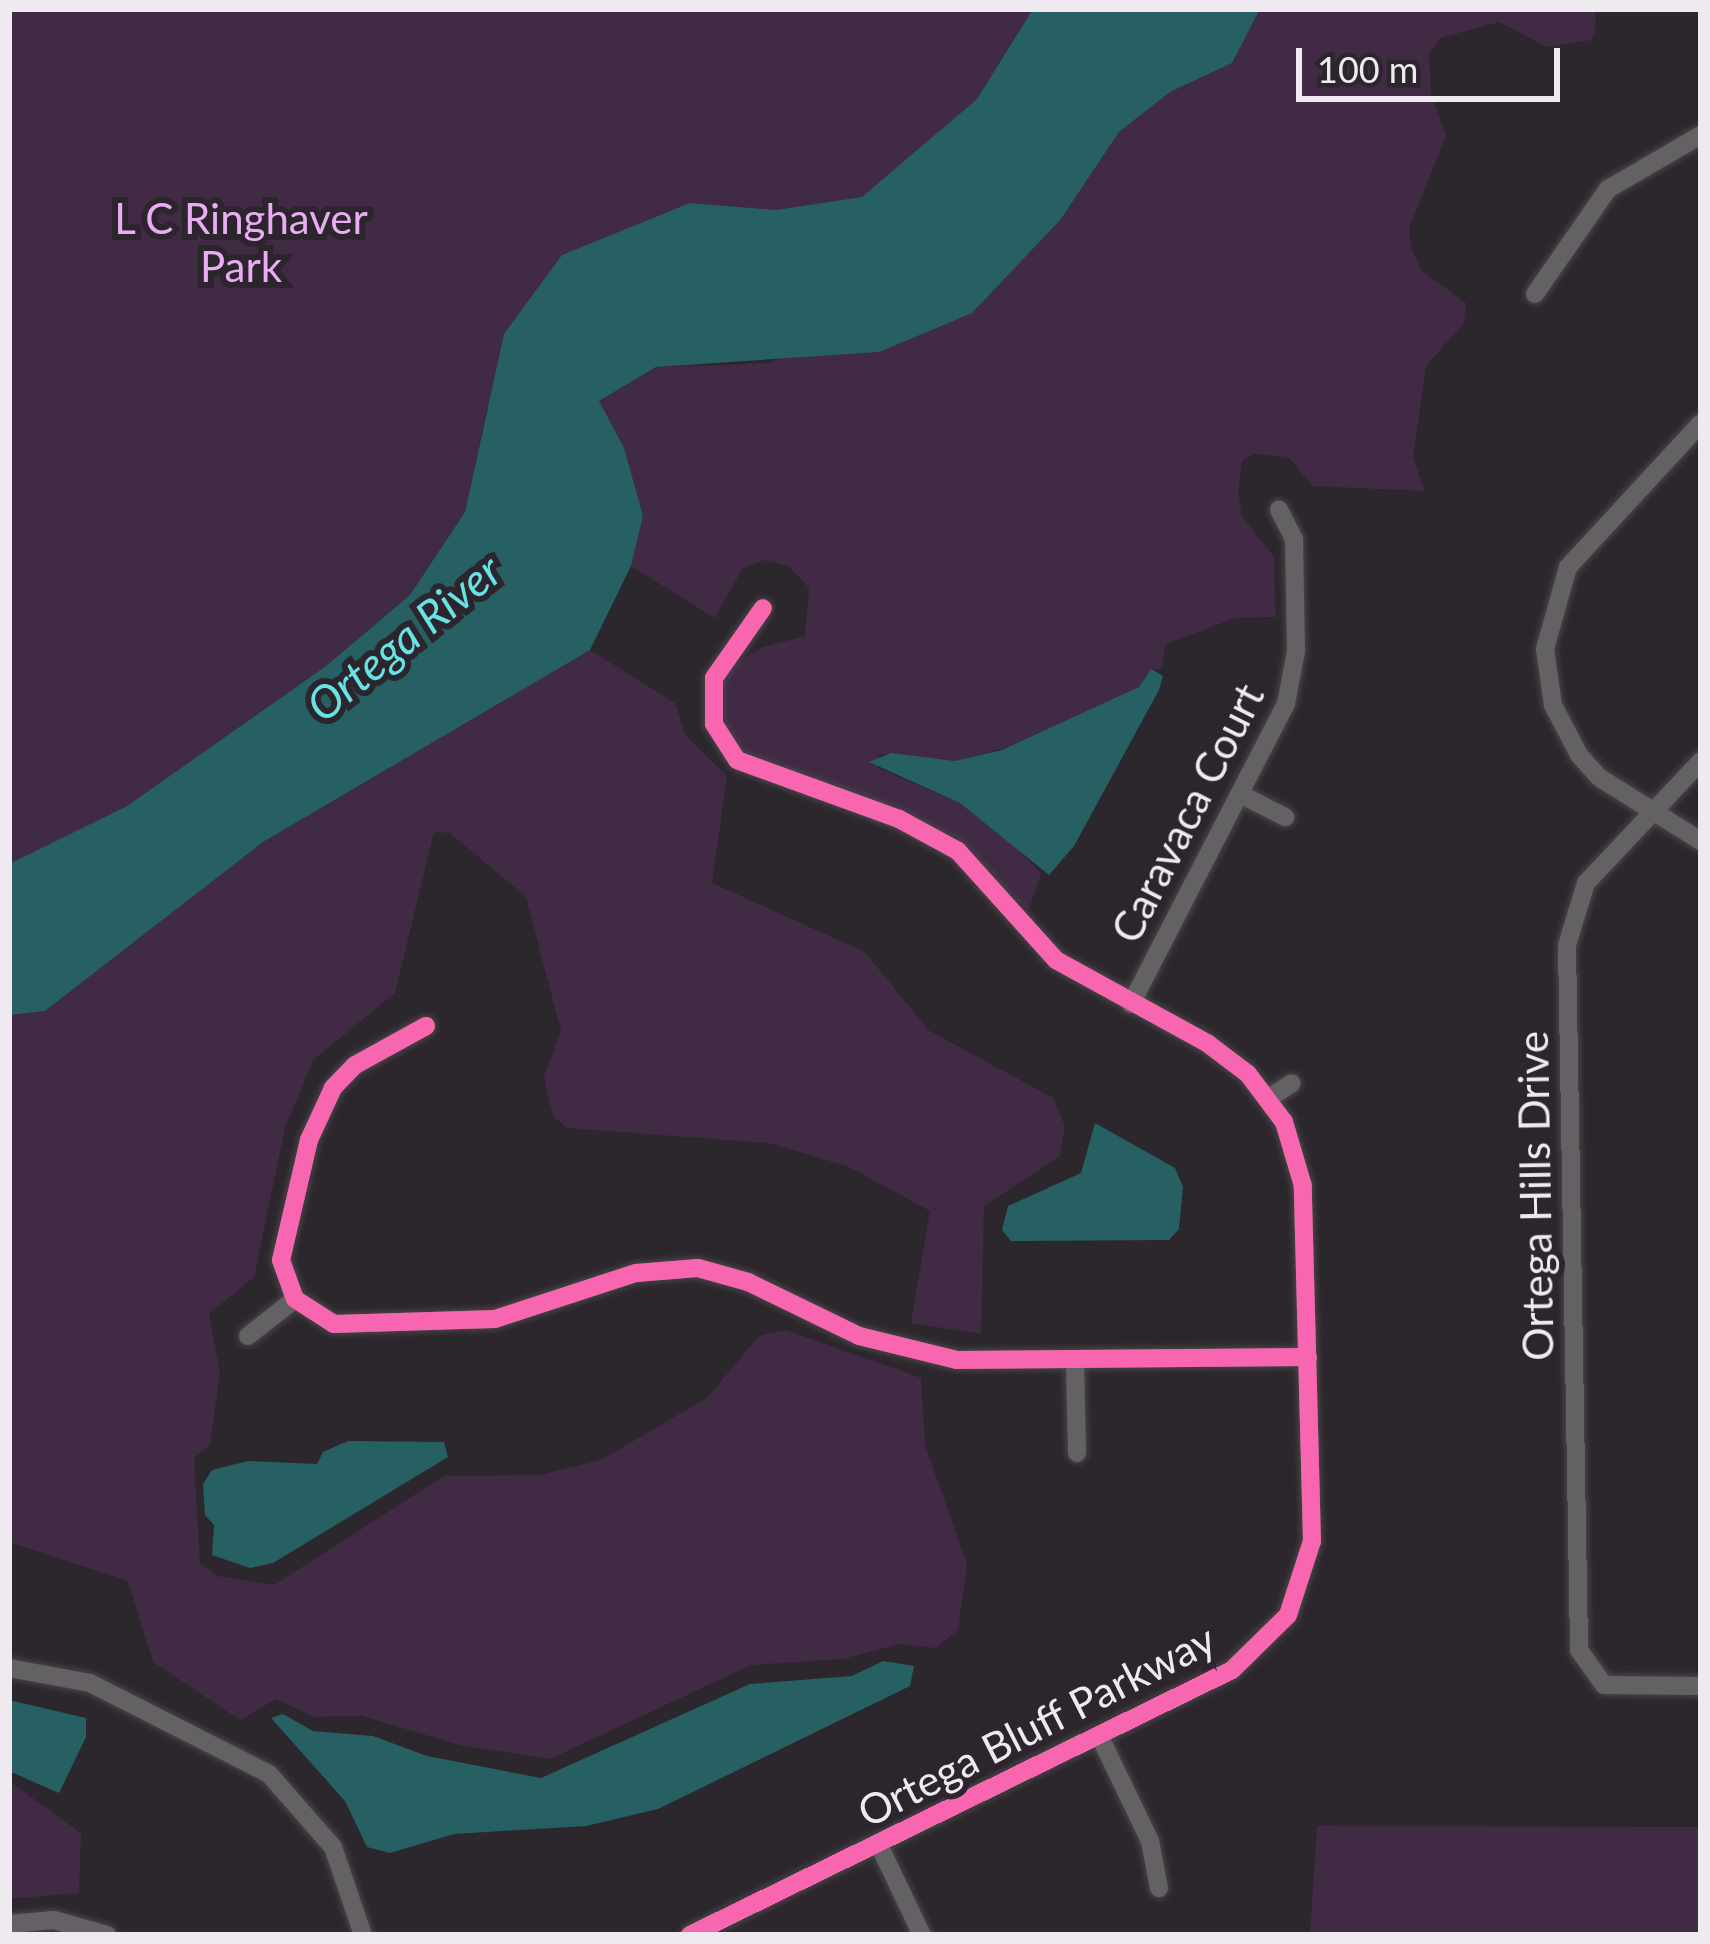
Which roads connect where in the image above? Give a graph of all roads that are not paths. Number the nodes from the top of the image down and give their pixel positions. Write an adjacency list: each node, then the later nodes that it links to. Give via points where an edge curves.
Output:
1 (1701, 135): 2 (street, via 1608,189)
2 (1535, 294)
3 (1701, 423): 8 (street, via 1587,542 1548,621 1547,678 1564,732 1600,778)
4 (1279, 509): 7 (street, Caravaca Court, via 1294,539 1293,676)
5 (764, 608): 11 (street, Ortega Bluff Parkway, via 713,678 714,724 736,760 932,834 980,869 1056,959)
6 (1701, 761): 8 (street, Ortega Hills Drive)
7 (1240, 794): 9 (street); 11 (street, Caravaca Court)
8 (1652, 812): 10 (street); 21 (street, Ortega Hills Drive, via 1586,883 1567,945 1580,1650 1592,1677 1619,1688)
9 (1285, 817)
10 (1701, 842)
11 (1131, 1004): 14 (street, Ortega Bluff Parkway, via 1207,1043)
12 (426, 1027): 15 (street, via 355,1066 317,1116 282,1240 284,1276)
13 (1292, 1083): 14 (street)
14 (1269, 1098): 17 (street, Ortega Bluff Parkway, via 1304,1186)
15 (296, 1298): 16 (street); 18 (street, via 334,1324 446,1326 537,1308 636,1273 698,1268 904,1350)
16 (248, 1336)
17 (1308, 1357): 18 (street); 22 (street, Ortega Bluff Parkway, via 1312,1540 1288,1615 1232,1670)
18 (1075, 1362): 19 (street)
19 (1077, 1453)
20 (9, 1668): 27 (street, via 90,1684 269,1774 333,1847)
21 (1701, 1687)
22 (1099, 1735): 23 (street, Ortega Bluff Parkway); 24 (street, via 1150,1841)
23 (879, 1846): 28 (street, Ortega Bluff Parkway); 29 (street)
24 (1159, 1888)
25 (9, 1924): 26 (street, via 54,1921)
26 (107, 1935)
27 (363, 1935)
28 (690, 1935)
29 (922, 1935)

